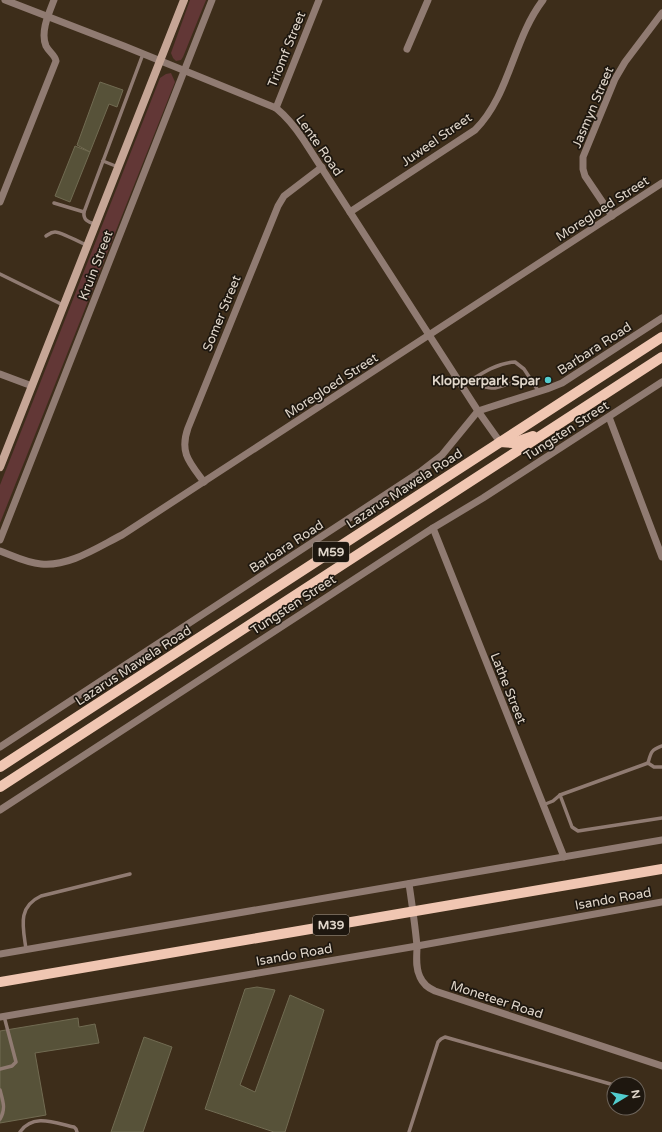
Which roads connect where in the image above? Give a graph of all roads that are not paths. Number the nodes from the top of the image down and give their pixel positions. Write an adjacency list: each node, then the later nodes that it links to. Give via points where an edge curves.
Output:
1 (5, 0): 9 (street, Lente Road)
2 (54, 0): 9 (street)
3 (184, 0): 12 (main road, Kruin Street)
4 (212, 0): 13 (street, Kruin Street)
5 (319, 0): 14 (street, Triomf Street)
6 (428, 0): 10 (street)
7 (543, 0): 22 (street, Juweel Street, via 529,20 494,105 480,125)
8 (662, 13): 23 (street, Jasmyn Street, via 615,79 583,157 585,176)
9 (48, 17): 11 (street, Lente Road); 19 (street, via 44,39 56,61)
10 (407, 50)
11 (143, 54): 12 (street, Lente Road); 15 (lane)
12 (160, 62): 13 (street, Lente Road); 16 (main road, Kruin Street)
13 (184, 71): 14 (street, Lente Road); 47 (street, Kruin Street)
14 (276, 108): 17 (street, Lente Road, via 297,129)
15 (103, 161): 16 (lane); 21 (lane)
16 (118, 167): 24 (main road, Kruin Street)
17 (322, 167): 22 (street, Lente Road); 45 (street, Somer Street, via 284,196 278,206 188,428 184,440 186,456)
18 (662, 183): 23 (street, Moregloed Street)
19 (0, 202)
20 (54, 203): 21 (lane)
21 (84, 212): 24 (lane, via 86,221)
22 (350, 212): 30 (street, Lente Road)
23 (612, 216): 30 (street, Moregloed Street)
24 (96, 225): 26 (main road, Kruin Street)
25 (46, 236): 26 (lane, via 54,231)
26 (87, 245): 28 (main road, Kruin Street)
27 (0, 274): 28 (lane)
28 (64, 305): 37 (main road, Kruin Street)
29 (662, 318): 39 (street, Barbara Road, via 568,380)
30 (430, 335): 38 (street, Lente Road); 45 (street, Moregloed Street)
31 (662, 337): 43 (main road, Lazarus Mawela Road / M59)
32 (662, 357): 42 (main road, M59)
33 (0, 374): 37 (street)
34 (530, 378): 35 (lane, via 495,388 479,385); 35 (lane, via 515,362 495,367); 39 (lane)
35 (473, 379): 38 (lane)
36 (662, 382): 41 (street, Tungsten Street)
37 (32, 386): 44 (main road, Kruin Street)
38 (462, 386): 40 (street, Lente Road)
39 (539, 392): 40 (street, Barbara Road)
40 (478, 411): 43 (street, Lente Road); 51 (street, Barbara Road, via 442,455 420,472)
41 (609, 417): 46 (street, Tungsten Street); 49 (street)
42 (555, 427): 43 (main road, via 521,441); 55 (main road, M59)
43 (500, 442): 53 (main road, Lazarus Mawela Road / M59)
44 (0, 467)
45 (204, 482): 48 (street, Moregloed Street, via 122,535 69,560 57,564 38,564)
46 (433, 528): 57 (street, Lathe Street); 58 (street, Tungsten Street)
47 (0, 540)
48 (0, 551)
49 (662, 557)
50 (662, 746): 52 (lane, via 654,749)
51 (0, 747)
52 (648, 763): 54 (lane, via 654,767); 56 (lane)
53 (0, 767)
54 (662, 767)
55 (0, 787)
56 (560, 795): 57 (lane); 59 (lane, via 572,827 578,831)
57 (543, 805): 61 (street, Lathe Street)
58 (0, 810)
59 (662, 818)
60 (662, 840): 61 (street)
61 (564, 857): 64 (street)
62 (662, 869): 66 (main road, Isando Road / M39)
63 (130, 874): 68 (lane, via 33,899 23,916)
64 (409, 884): 66 (street, Moneteer Road); 68 (street)
65 (662, 902): 67 (street, Isando Road)
66 (413, 911): 67 (street, Moneteer Road); 70 (main road, Isando Road / M39)
67 (417, 946): 71 (street, Isando Road); 72 (street, Moneteer Road, via 419,976 422,982 435,991)
68 (26, 949): 69 (street)
69 (0, 954)
70 (0, 982)
71 (2, 1016): 73 (lane, via 16,1062 12,1066)
72 (662, 1066)
73 (0, 1069)
74 (606, 1083): 79 (lane, via 445,1037 438,1042)
75 (0, 1090): 76 (lane, via 4,1105)
76 (0, 1119)
77 (20, 1132): 78 (lane, via 27,1124 40,1120 74,1127)
78 (77, 1132)
79 (409, 1132)

